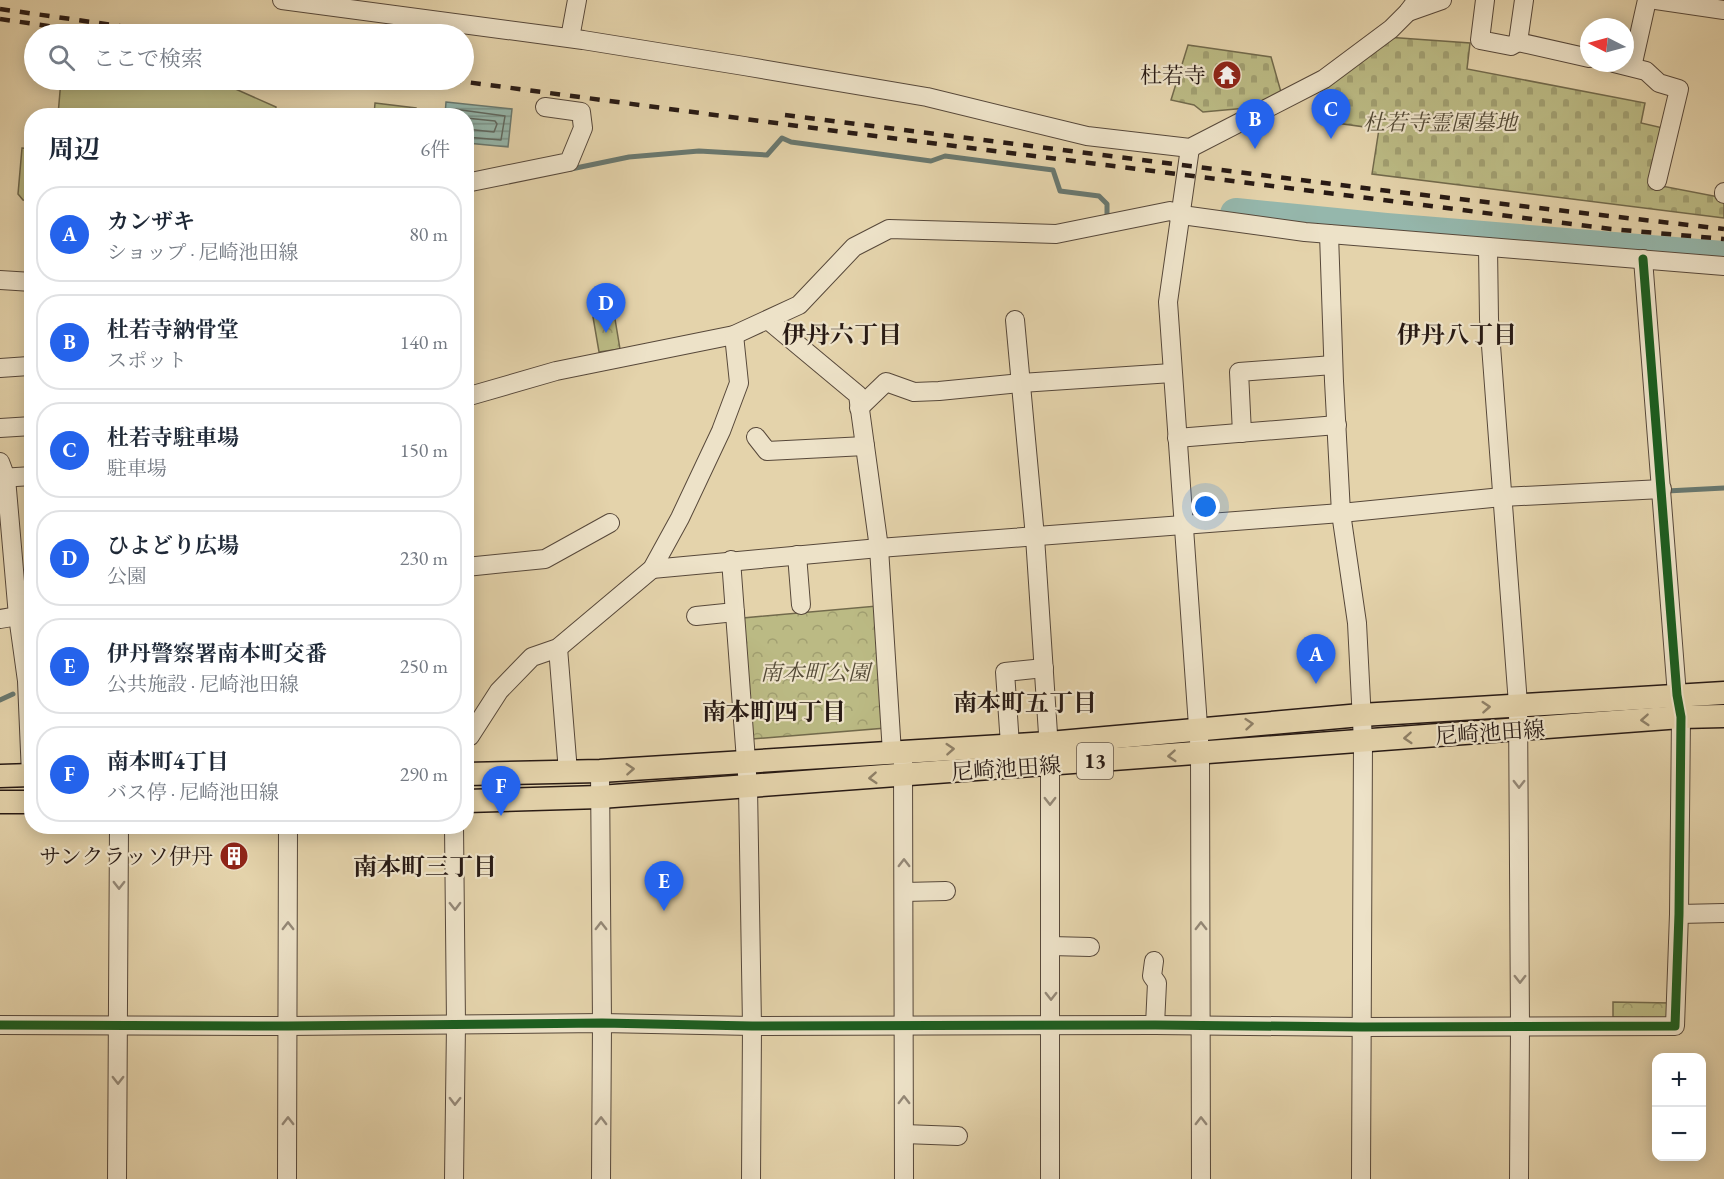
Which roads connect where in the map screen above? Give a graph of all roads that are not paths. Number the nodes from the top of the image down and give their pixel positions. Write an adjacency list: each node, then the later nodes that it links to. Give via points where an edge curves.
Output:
1 (282, 0): 10 (street)
2 (577, 0): 13 (street)
3 (1442, 0): 8 (street)
4 (1485, 0): 14 (street, via 1480,40 1511,46)
5 (1524, 0): 14 (street)
6 (1647, 0): 12 (street)
7 (1656, 0): 9 (street)
8 (1413, 6): 18 (street, via 1391,29 1324,79)
9 (1724, 10)
10 (464, 24)
11 (474, 25): 13 (street)
12 (1634, 35)
13 (570, 38): 18 (street, via 927,97 1087,136)
14 (1518, 42): 15 (street)
15 (1580, 56)
16 (1634, 67): 20 (street, via 1646,70 1659,83 1679,89)
17 (545, 107): 19 (street, via 581,112 583,128 568,162)
18 (1190, 148): 21 (street)
19 (474, 181)
20 (1657, 181)
21 (1182, 215): 22 (street); 28 (street, via 1170,211 1056,234 889,229 854,247 799,305); 34 (street, via 1168,302)
22 (1329, 234): 23 (street); 31 (street)
23 (1488, 247): 24 (street); 48 (street)
24 (1643, 259): 25 (street); 47 (street)
25 (1724, 266)
26 (0, 280): 27 (street)
27 (24, 282)
28 (768, 320): 30 (street); 37 (street, via 858,395)
29 (1015, 320): 35 (street)
30 (734, 335): 36 (street, via 556,372); 57 (street, via 739,383 722,431)
31 (1333, 365): 38 (street); 41 (street, via 1239,372)
32 (24, 366): 33 (street)
33 (0, 368)
34 (1172, 373): 35 (street); 43 (street)
35 (1021, 383): 37 (street, via 914,392 886,382); 52 (street)
36 (474, 395)
37 (860, 408): 44 (street)
38 (1336, 425): 41 (street); 49 (street)
39 (24, 426): 40 (street)
40 (0, 428)
41 (1242, 433): 43 (street)
42 (756, 437): 44 (street, via 766,451)
43 (1178, 438): 51 (street)
44 (865, 446): 53 (street)
45 (2, 473): 46 (street); 60 (street)
46 (24, 475)
47 (1662, 489): 48 (street); 66 (street)
48 (1502, 497): 49 (street); 67 (street)
49 (1341, 513): 51 (street); 68 (street, via 1357,623)
50 (610, 524): 56 (street, via 545,559)
51 (1184, 526): 52 (street); 71 (street)
52 (1035, 537): 53 (street); 64 (street)
53 (879, 548): 54 (street); 76 (street)
54 (796, 555): 55 (street); 58 (street)
55 (731, 560): 57 (street); 59 (street)
56 (474, 566)
57 (652, 569): 62 (street)
58 (801, 605)
59 (735, 612): 61 (street); 79 (street)
60 (17, 614): 63 (street)
61 (696, 616)
62 (558, 648): 72 (street, via 532,657 499,691); 81 (street)
63 (24, 661)
64 (1044, 668): 75 (street, via 1005,672); 77 (street)
65 (1724, 693): 66 (main road, 尼崎池田線 / 13)
66 (1677, 695): 67 (main road, 尼崎池田線 / 13); 70 (street)
67 (1518, 704): 68 (main road, 尼崎池田線 / 13, one-way to 67); 73 (street)
68 (1361, 715): 71 (main road, 尼崎池田線 / 13, one-way to 68); 74 (street)
69 (1724, 716): 70 (main road, 尼崎池田線 / 13)
70 (1681, 717): 73 (main road, 尼崎池田線 / 13, one-way to 73); 96 (street)
71 (1199, 729): 77 (main road, 尼崎池田線 / 13); 78 (street)
72 (474, 730)
73 (1518, 730): 74 (main road, 尼崎池田線 / 13, one-way to 74); 111 (street, one-way to 111)
74 (1363, 741): 78 (main road, 尼崎池田線 / 13); 112 (street)
75 (1010, 745): 76 (main road, 尼崎池田線 / 13, one-way to 75); 77 (main road, 尼崎池田線 / 13)
76 (898, 752): 79 (main road, 尼崎池田線 / 13); 85 (street)
77 (1050, 754): 78 (main road, 尼崎池田線 / 13, one-way to 77); 85 (main road, 尼崎池田線 / 13); 98 (street, one-way to 98)
78 (1200, 754): 110 (street, one-way to 78)
79 (747, 762): 80 (main road, 尼崎池田線 / 13, one-way to 79); 86 (street)
80 (600, 771): 81 (main road, 尼崎池田線 / 13); 87 (street)
81 (568, 772): 82 (main road, 尼崎池田線 / 13)
82 (474, 774)
83 (24, 775): 84 (main road)
84 (0, 776)
85 (903, 776): 86 (main road, 尼崎池田線 / 13, one-way to 86); 95 (street, one-way to 85)
86 (748, 787): 87 (main road, 尼崎池田線 / 13); 108 (street)
87 (600, 797): 88 (main road, 尼崎池田線 / 13); 101 (street, one-way to 87)
88 (474, 801)
89 (0, 802): 90 (main road)
90 (24, 802)
91 (119, 834): 102 (street, one-way to 102)
92 (288, 834): 107 (street, one-way to 92)
93 (454, 834): 103 (street, one-way to 103)
94 (946, 891): 95 (street)
95 (904, 892): 109 (street)
96 (1679, 914): 97 (street); 111 (street, via 1675,1026)
97 (1724, 914)
98 (1051, 946): 99 (street); 105 (street, one-way to 105)
99 (1090, 947)
100 (1154, 961): 106 (street)
101 (602, 1023): 103 (street); 108 (street); 118 (street, one-way to 101)
102 (118, 1024): 104 (street); 107 (street); 115 (street, one-way to 115)
103 (456, 1024): 107 (street); 117 (street, one-way to 117)
104 (0, 1025)
105 (1051, 1025): 106 (street); 109 (street); 121 (street)
106 (1155, 1025): 110 (street)
107 (288, 1026): 116 (street, one-way to 107)
108 (752, 1026): 109 (street); 119 (street)
109 (904, 1026): 113 (street, one-way to 109)
110 (1201, 1026): 112 (street); 122 (street, one-way to 110)
111 (1520, 1026): 112 (street); 124 (street)
112 (1362, 1028): 123 (street)
113 (904, 1134): 114 (street); 120 (street)
114 (958, 1136)
115 (117, 1179)
116 (288, 1179)
117 (454, 1179)
118 (600, 1179)
119 (751, 1179)
120 (904, 1179)
121 (1050, 1179)
122 (1201, 1179)
123 (1361, 1179)
124 (1519, 1179)

